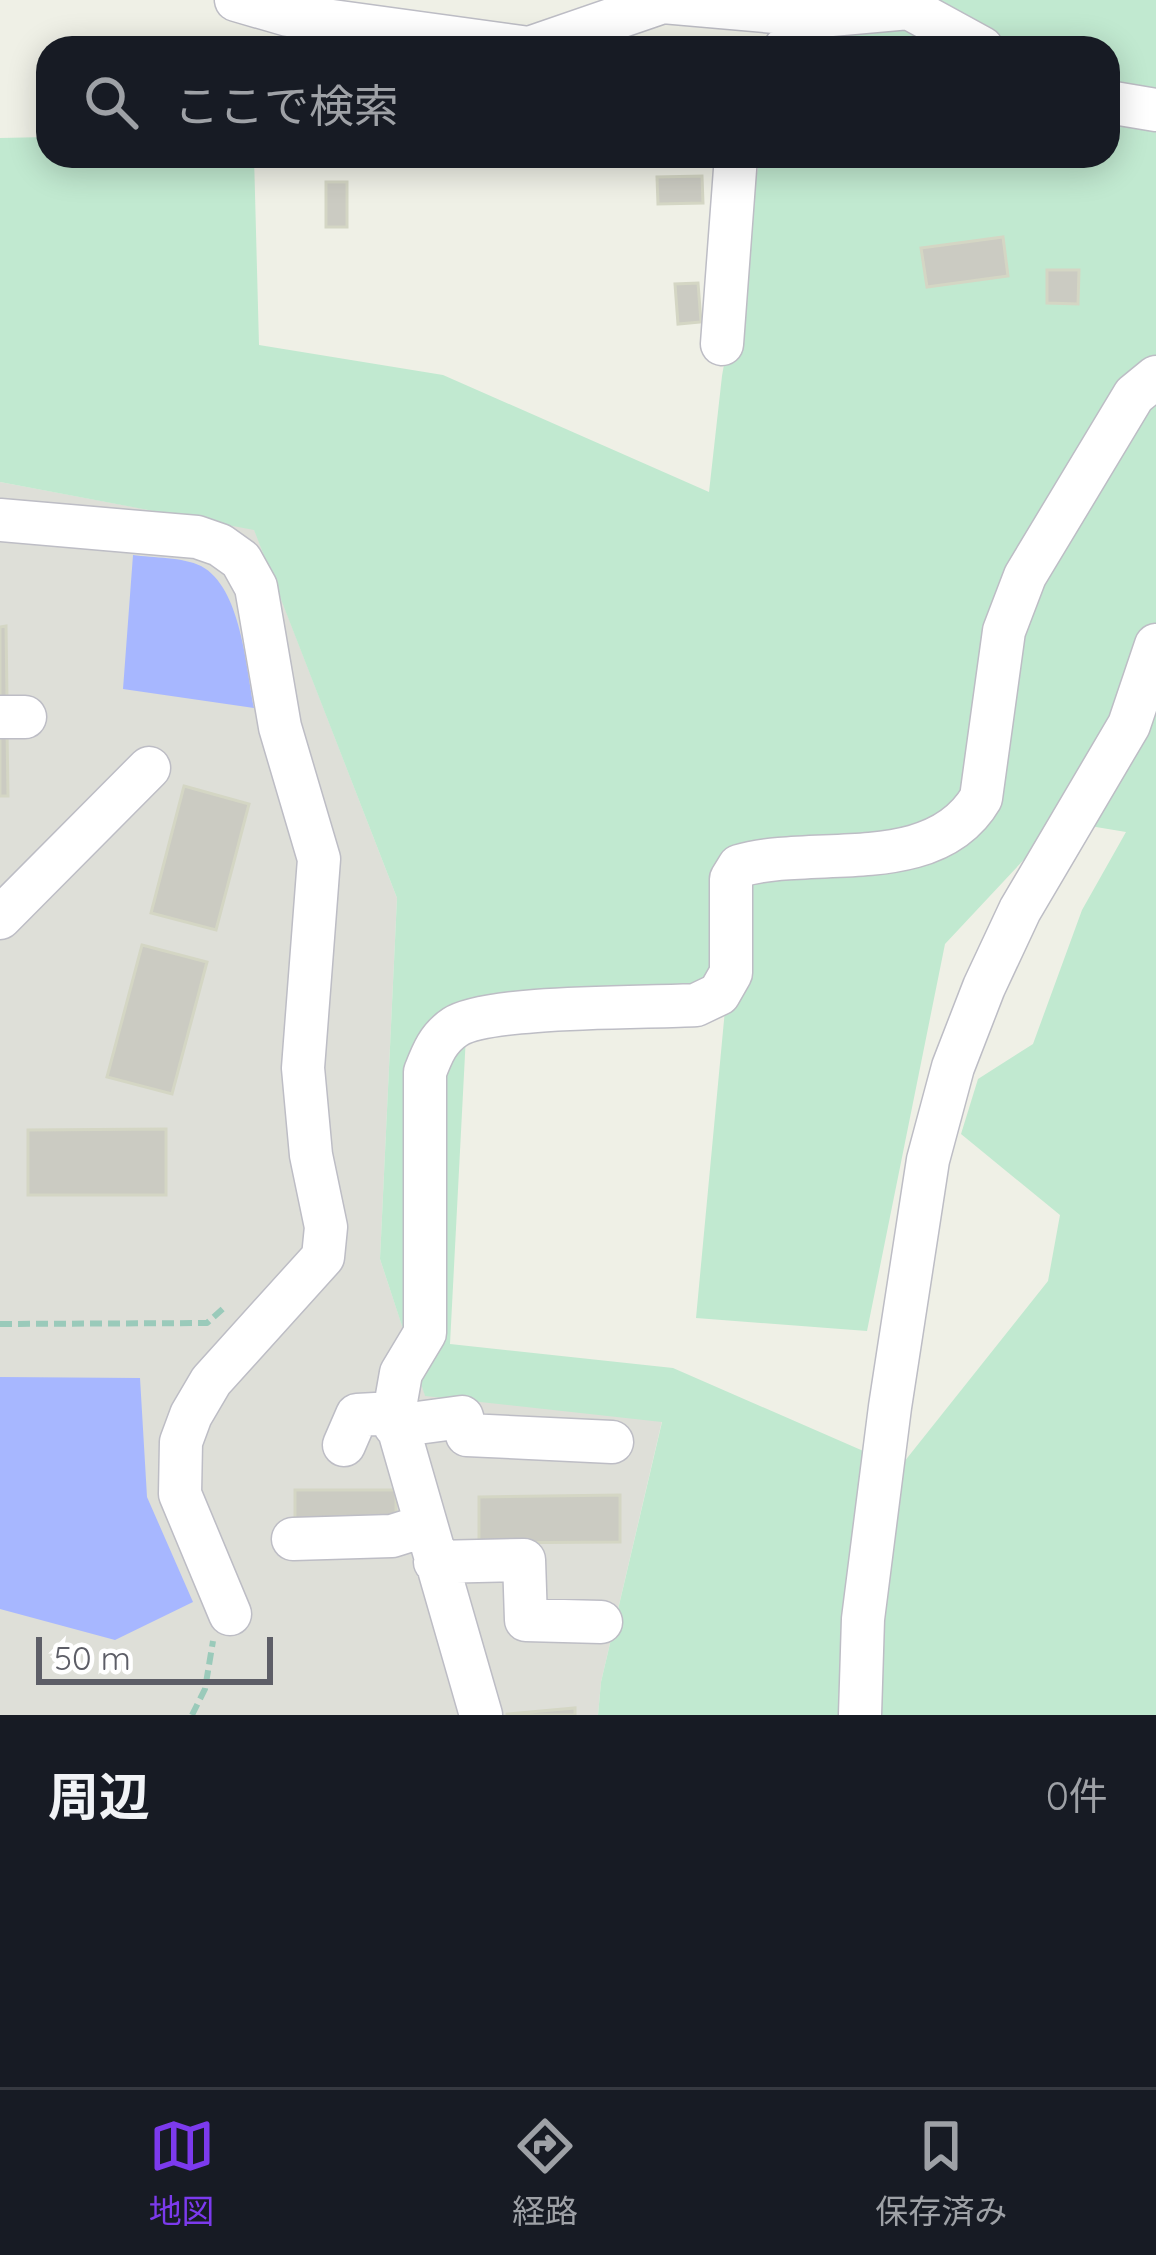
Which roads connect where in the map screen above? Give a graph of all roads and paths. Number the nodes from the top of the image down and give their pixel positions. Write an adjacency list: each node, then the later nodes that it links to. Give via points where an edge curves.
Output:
1 (236, 0): 3 (street)
2 (820, 16): 4 (street, via 663,2); 5 (street); 6 (street, via 909,8)
3 (441, 36)
4 (564, 36)
5 (804, 36)
6 (960, 36)
7 (1120, 104): 8 (street)
8 (1156, 110)
9 (735, 168): 10 (street)
10 (722, 344)
11 (1156, 377): 18 (street, via 1134,395 1025,576 1004,631 981,798 969,818 905,849 739,866 731,879 731,973 719,994 696,1005 491,1015 458,1025 436,1044 425,1072 425,1333 401,1372)
12 (0, 520): 23 (street, via 197,537 241,560 256,587 280,727 320,859 303,1068 326,1227 322,1257 212,1382 181,1442 180,1494)
13 (1156, 645): 27 (street, via 1129,725 983,987 948,1085 928,1160 890,1407 863,1619)
14 (149, 768): 15 (street)
15 (0, 918)
16 (242, 1292): 17 (path, via 207,1323)
17 (0, 1324)
18 (394, 1420): 19 (street, via 462,1417 467,1435); 20 (street, via 357,1415); 22 (street)
19 (612, 1442)
20 (344, 1445)
21 (292, 1539): 22 (street, via 392,1536)
22 (430, 1544): 24 (street, via 524,1560 526,1620); 26 (street)
23 (230, 1614): 25 (path, via 215,1628)
24 (601, 1622)
25 (192, 1715)
26 (481, 1715)
27 (860, 1715)

